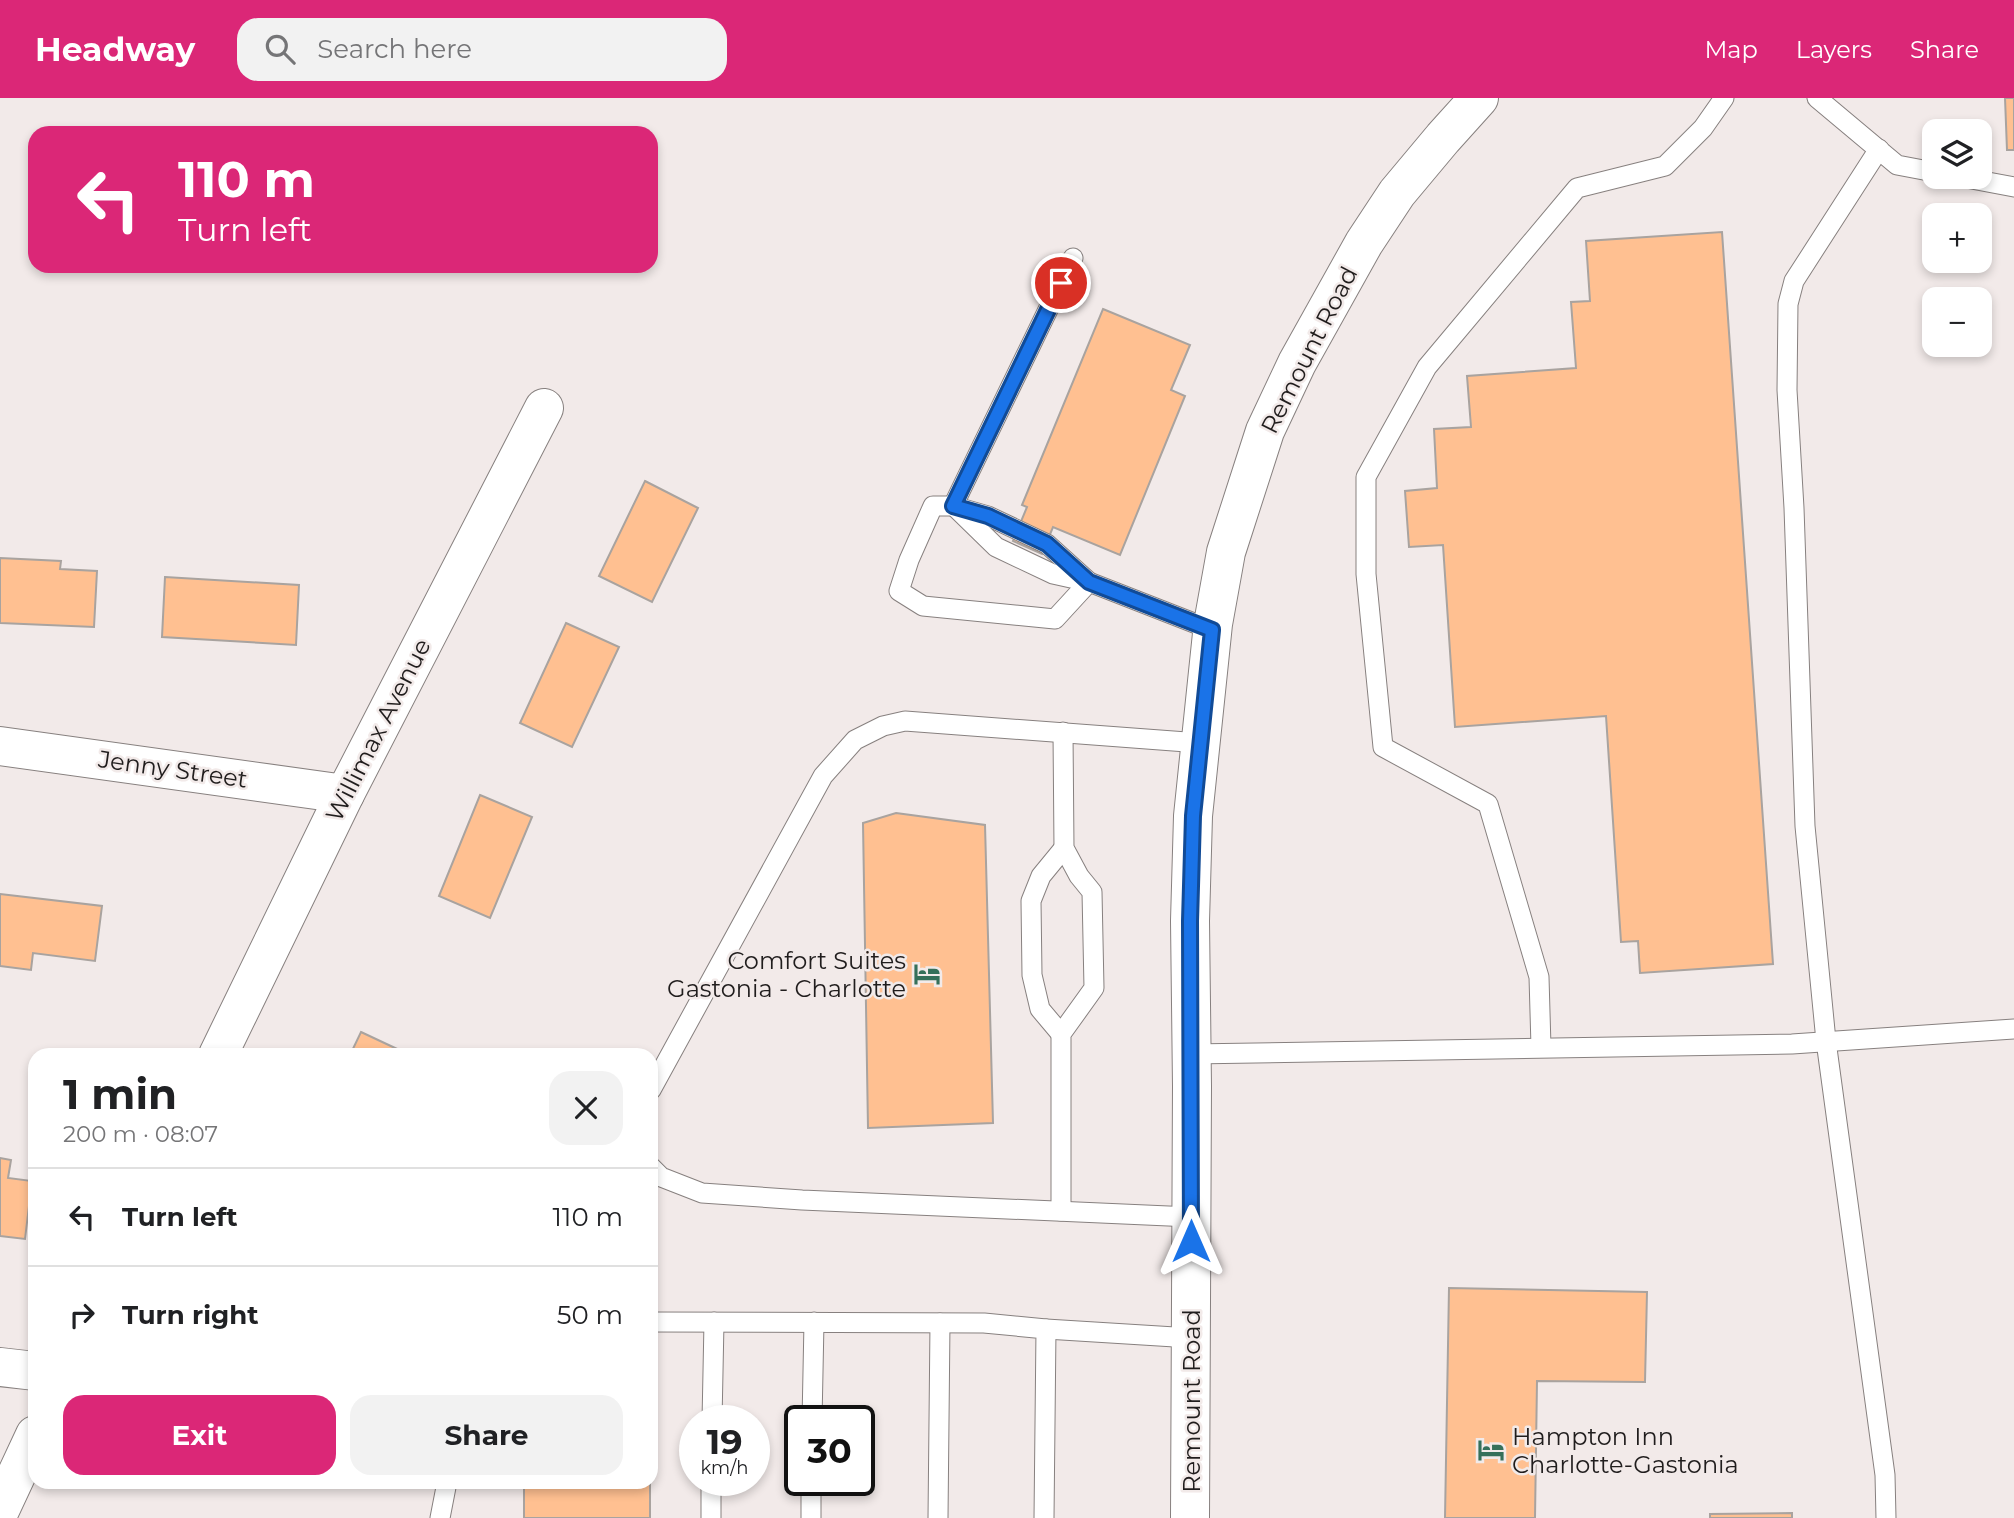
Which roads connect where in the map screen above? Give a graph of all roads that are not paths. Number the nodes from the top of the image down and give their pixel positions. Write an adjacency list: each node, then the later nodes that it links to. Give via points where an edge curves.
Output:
1 (1479, 98): 12 (street, Remount Road, via 1397,193 1297,363 1265,431 1226,552)
2 (1724, 98): 21 (lane, via 1703,128 1665,166 1577,188 1427,367 1366,477 1367,574 1383,747 1488,804 1539,977)
3 (1817, 98): 4 (lane)
4 (1879, 149): 5 (lane, via 1897,165); 20 (lane, via 1794,281 1788,304 1787,390 1805,825)
5 (1922, 170)
6 (1992, 183): 7 (lane)
7 (2014, 187)
8 (1073, 258): 10 (lane)
9 (544, 408): 16 (street, Willimax Avenue)
10 (953, 506): 11 (lane, via 988,516 1047,544); 11 (lane, via 933,506 899,591 923,606 1055,619)
11 (1089, 582): 12 (lane)
12 (1212, 630): 14 (street, Remount Road)
13 (1063, 733): 14 (lane); 17 (lane); 24 (lane, via 905,721 855,740 822,776)
14 (1200, 743): 23 (street, Remount Road, via 1193,816)
15 (0, 746): 16 (street, Jenny Street)
16 (345, 794): 22 (street, Willimax Avenue)
17 (1064, 848): 19 (lane, via 1041,876 1031,901 1032,975 1040,1009); 19 (lane, via 1092,892 1094,988)
18 (2014, 1029): 20 (lane)
19 (1061, 1034): 26 (lane)
20 (1826, 1041): 21 (lane); 49 (lane, via 1883,1456)
21 (1541, 1047): 23 (lane)
22 (221, 1048)
23 (1191, 1055): 27 (street, Remount Road)
24 (658, 1077)
25 (658, 1174): 26 (lane, via 702,1193)
26 (1061, 1211): 27 (lane)
27 (1191, 1217): 33 (street, Remount Road)
28 (658, 1322): 29 (lane)
29 (714, 1322): 30 (lane); 36 (lane)
30 (814, 1322): 31 (lane); 37 (lane)
31 (940, 1323): 32 (lane); 46 (lane)
32 (1046, 1329): 33 (lane); 47 (lane)
33 (1191, 1338): 48 (street, Remount Road)
34 (0, 1367): 35 (street)
35 (28, 1370)
36 (712, 1405)
37 (813, 1405)
38 (28, 1450): 42 (street)
39 (446, 1489): 43 (lane)
40 (711, 1496): 44 (lane)
41 (811, 1496): 45 (lane)
42 (0, 1510)
43 (440, 1518)
44 (711, 1518)
45 (811, 1518)
46 (938, 1518)
47 (1044, 1518)
48 (1190, 1518)
49 (1886, 1518)

